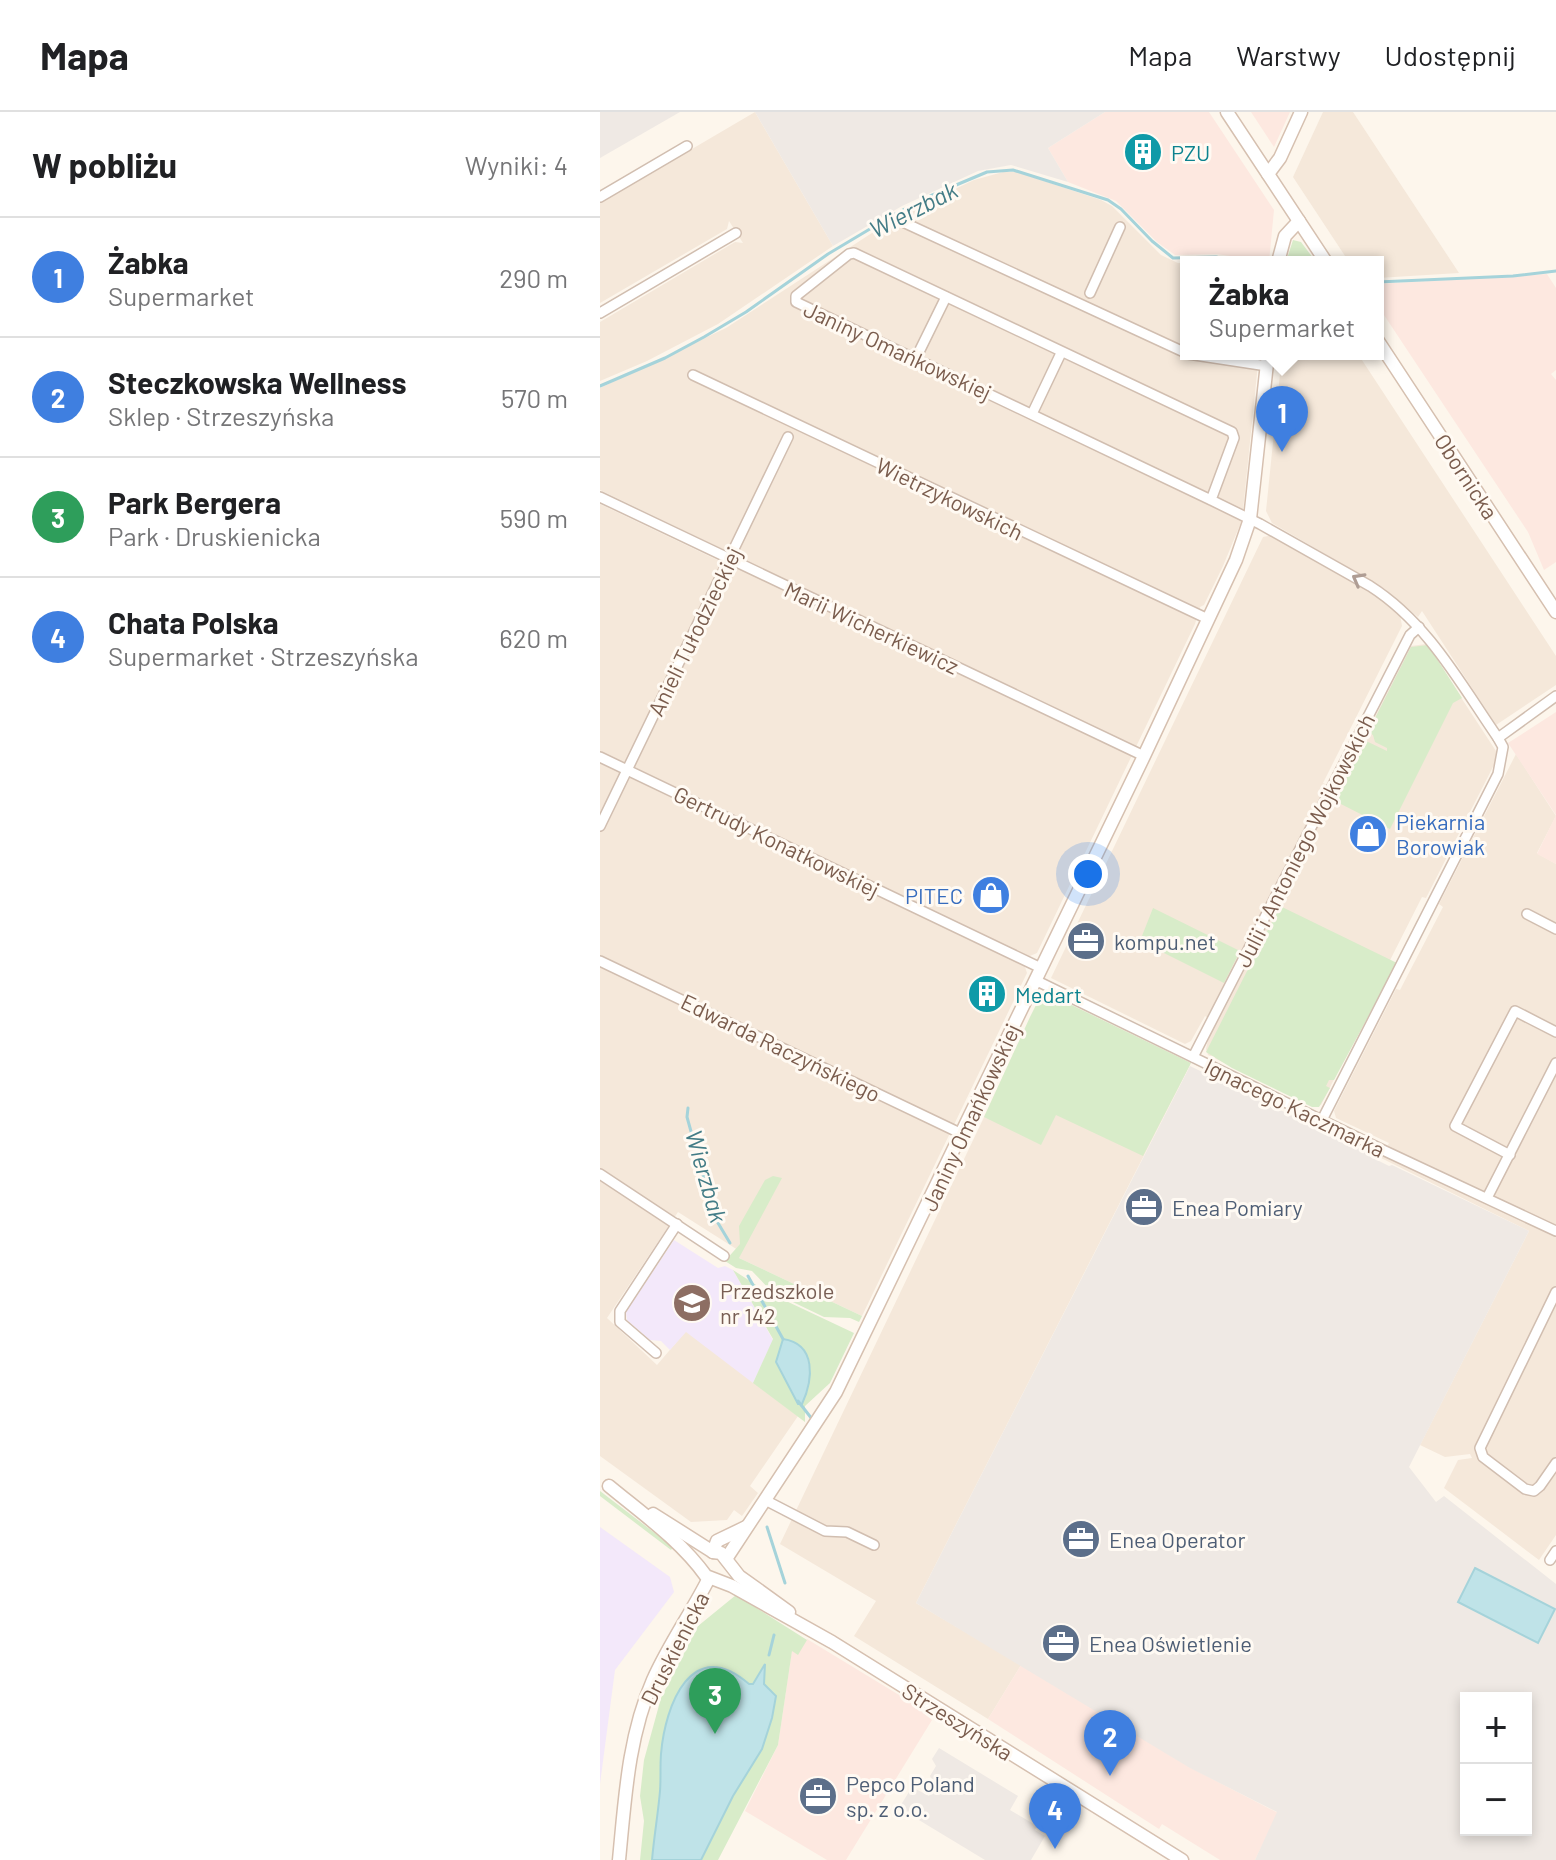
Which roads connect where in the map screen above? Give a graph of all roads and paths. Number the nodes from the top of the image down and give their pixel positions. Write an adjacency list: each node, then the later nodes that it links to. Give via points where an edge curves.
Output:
1 (1227, 112): 4 (street)
2 (1301, 112): 4 (street)
3 (687, 146): 5 (street)
4 (1268, 174): 6 (street)
5 (600, 197)
6 (1299, 221): 10 (street, via 1285,236); 11 (street)
7 (905, 223): 16 (street)
8 (1120, 227): 12 (street)
9 (736, 233): 14 (street)
10 (1280, 256)
11 (1322, 256)
12 (1090, 293)
13 (946, 297): 17 (street, Janiny Omańkowskiej); 18 (street); 18 (street, Janiny Omańkowskiej, via 854,253 796,296 796,302)
14 (600, 313)
15 (1384, 350): 27 (street, Obornicka)
16 (1180, 351)
17 (1061, 353): 21 (street); 24 (street, Janiny Omańkowskiej, via 1232,432 1231,450)
18 (916, 358): 21 (street, Janiny Omańkowskiej)
19 (1267, 360): 25 (street, Janiny Omańkowskiej)
20 (693, 375): 28 (street, Wietrzykowskich)
21 (1032, 414): 24 (street, Janiny Omańkowskiej)
22 (788, 437): 26 (street, Anieli Tułodzieckiej)
23 (600, 497): 26 (street, Marii Wicherkiewicz)
24 (1211, 500): 25 (street, Janiny Omańkowskiej)
25 (1250, 519): 28 (street, Janiny Omańkowskiej); 29 (street, one-way to 25, via 1379,592)
26 (728, 559): 32 (street, Marii Wicherkiewicz); 34 (street, Anieli Tułodzieckiej)
27 (1556, 612)
28 (1208, 619): 32 (street, Janiny Omańkowskiej)
29 (1419, 627): 31 (street); 42 (street, Julii i Antoniego Wojkowskich, via 1410,635)
30 (1556, 696): 31 (street)
31 (1501, 743): 44 (street, via 1498,774)
32 (1144, 756): 39 (street, Janiny Omańkowskiej)
33 (600, 757): 34 (street, Gertrudy Konatkowskiej)
34 (627, 770): 35 (street, Anieli Tułodzieckiej); 39 (street, Gertrudy Konatkowskiej)
35 (600, 826)
36 (1527, 914): 37 (street)
37 (1556, 929)
38 (600, 961): 45 (street, Edwarda Raczyńskiego)
39 (1041, 968): 40 (street, Janiny Omańkowskiej)
40 (1035, 980): 42 (street, Ignacego Kaczmarka); 45 (street, Janiny Omańkowskiej)
41 (1556, 1032): 46 (street, via 1515,1011 1455,1126)
42 (1193, 1057): 44 (street, Ignacego Kaczmarka)
43 (1556, 1063): 46 (street)
44 (1322, 1120): 48 (street, Ignacego Kaczmarka)
45 (962, 1134): 56 (street, Janiny Omańkowskiej, via 836,1392)
46 (1510, 1155): 48 (street)
47 (600, 1174): 49 (street)
48 (1487, 1198): 50 (street, Ignacego Kaczmarka)
49 (677, 1224): 51 (street); 53 (street, via 620,1311 620,1322)
50 (1556, 1231)
51 (724, 1256)
52 (1556, 1292): 54 (street, via 1480,1448 1483,1457 1534,1491)
53 (656, 1353)
54 (1556, 1463)
55 (604, 1483): 59 (street); 61 (street)
56 (765, 1500): 57 (street, Janiny Omańkowskiej); 58 (street, via 825,1531 847,1532)
57 (746, 1527): 59 (street, Janiny Omańkowskiej, via 717,1541); 60 (street, Janiny Omańkowskiej)
58 (874, 1545)
59 (713, 1552): 60 (street); 61 (street)
60 (727, 1562): 62 (street, via 725,1574); 63 (street, Strzeszyńska)
61 (701, 1566): 62 (street)
62 (712, 1578): 63 (street, Strzeszyńska); 64 (street, Druskienicka, via 659,1667 639,1720)
63 (817, 1632): 65 (street, Strzeszyńska)
64 (619, 1860)
65 (1182, 1860)

